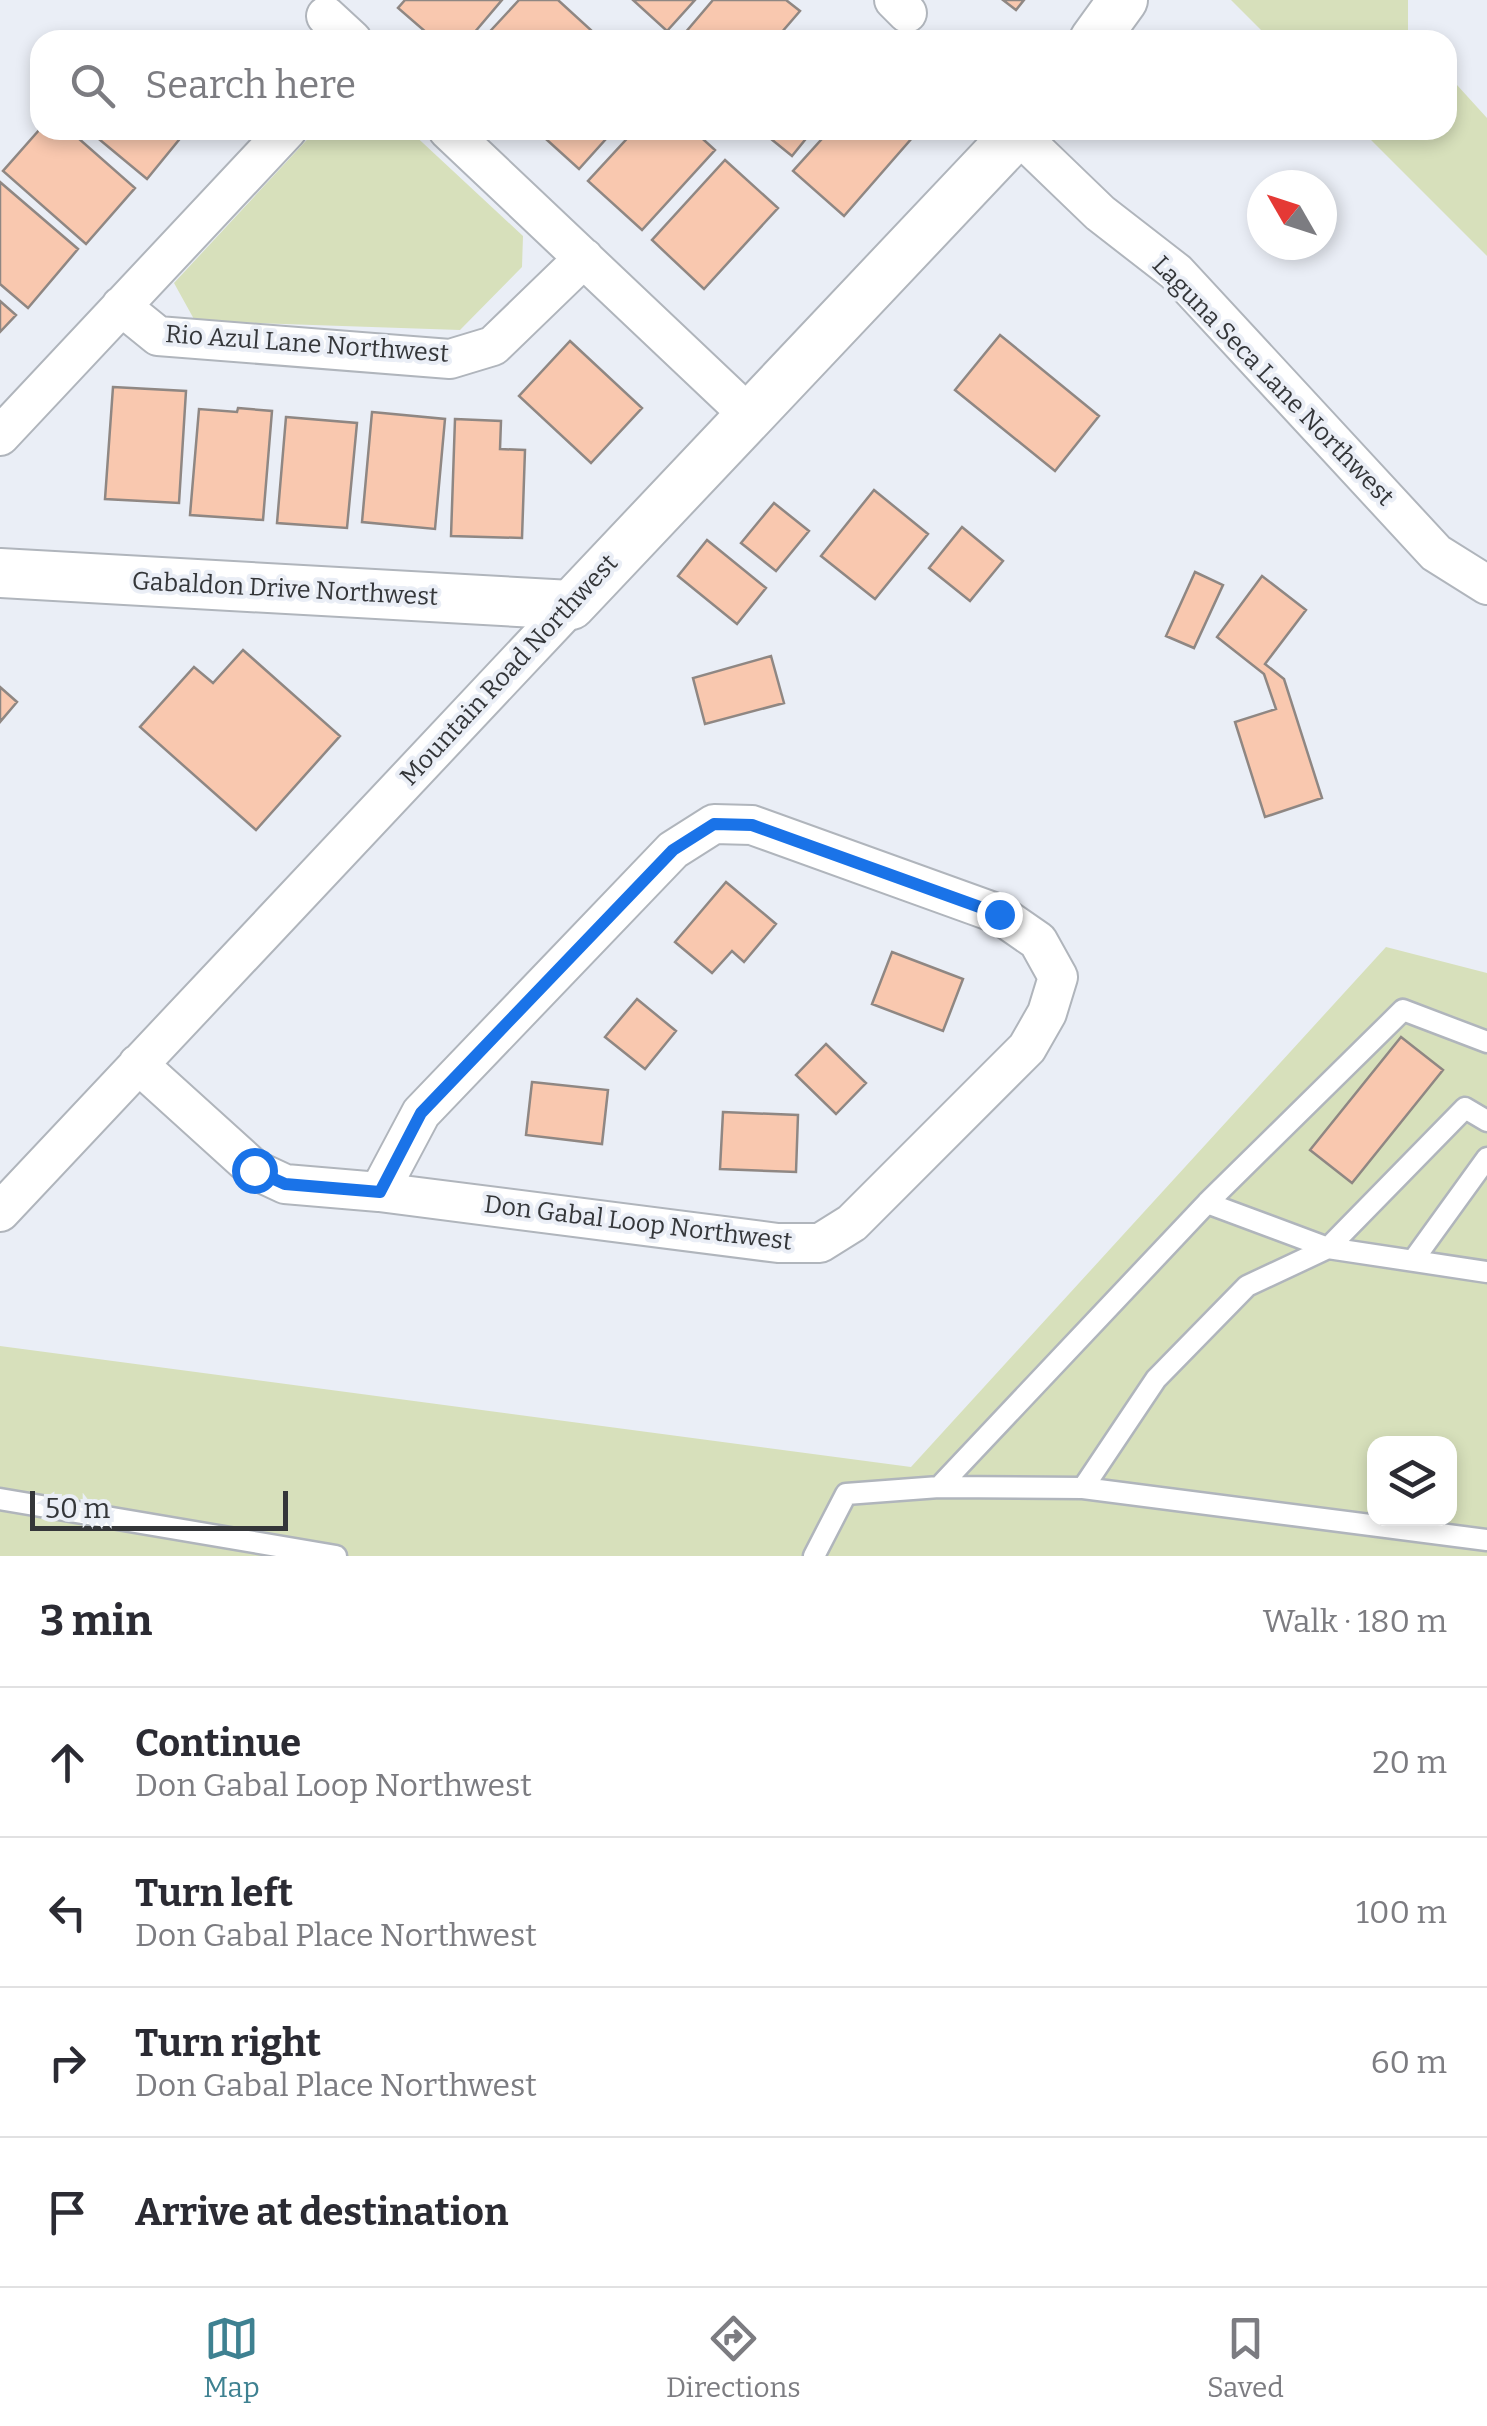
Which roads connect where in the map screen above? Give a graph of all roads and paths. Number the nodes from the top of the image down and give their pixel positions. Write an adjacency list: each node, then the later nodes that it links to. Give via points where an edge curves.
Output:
1 (1123, 0): 2 (street)
2 (1101, 30)
3 (277, 140): 8 (street)
4 (459, 140): 7 (street)
5 (1010, 140): 9 (street, Mountain Road Northwest)
6 (1026, 140): 12 (street, Laguna Seca Lane Northwest, via 1100,213 1176,272 1436,553)
7 (584, 258): 8 (street, Rio Azul Lane Northwest, via 494,346 450,359 158,336); 9 (street)
8 (121, 306): 10 (street)
9 (749, 415): 13 (street, Mountain Road Northwest)
10 (0, 436)
11 (0, 573): 13 (street, Gabaldon Drive Northwest)
12 (1487, 585)
13 (571, 606): 15 (street, Mountain Road Northwest)
14 (1487, 1042): 19 (lane, via 1402,1010)
15 (138, 1064): 18 (street, Don Gabal Loop Northwest, via 254,1170 285,1184); 20 (street, Mountain Road Northwest)
16 (1487, 1121): 21 (lane, via 1465,1108)
17 (1487, 1158): 22 (lane)
18 (380, 1192): 18 (street, Don Gabal Loop Northwest, via 820,1243 852,1223 1026,1048 1058,977 1038,941 999,914 752,825 714,824 673,850 421,1113)
19 (1207, 1203): 21 (lane); 24 (lane)
20 (0, 1212)
21 (1328, 1248): 22 (lane); 25 (lane, via 1247,1286 1156,1379)
22 (1414, 1259): 23 (lane)
23 (1487, 1272)
24 (939, 1487): 25 (lane); 29 (lane, via 846,1494)
25 (1083, 1488): 27 (lane)
26 (0, 1499): 28 (lane)
27 (1487, 1540)
28 (336, 1556)
29 (814, 1556)

